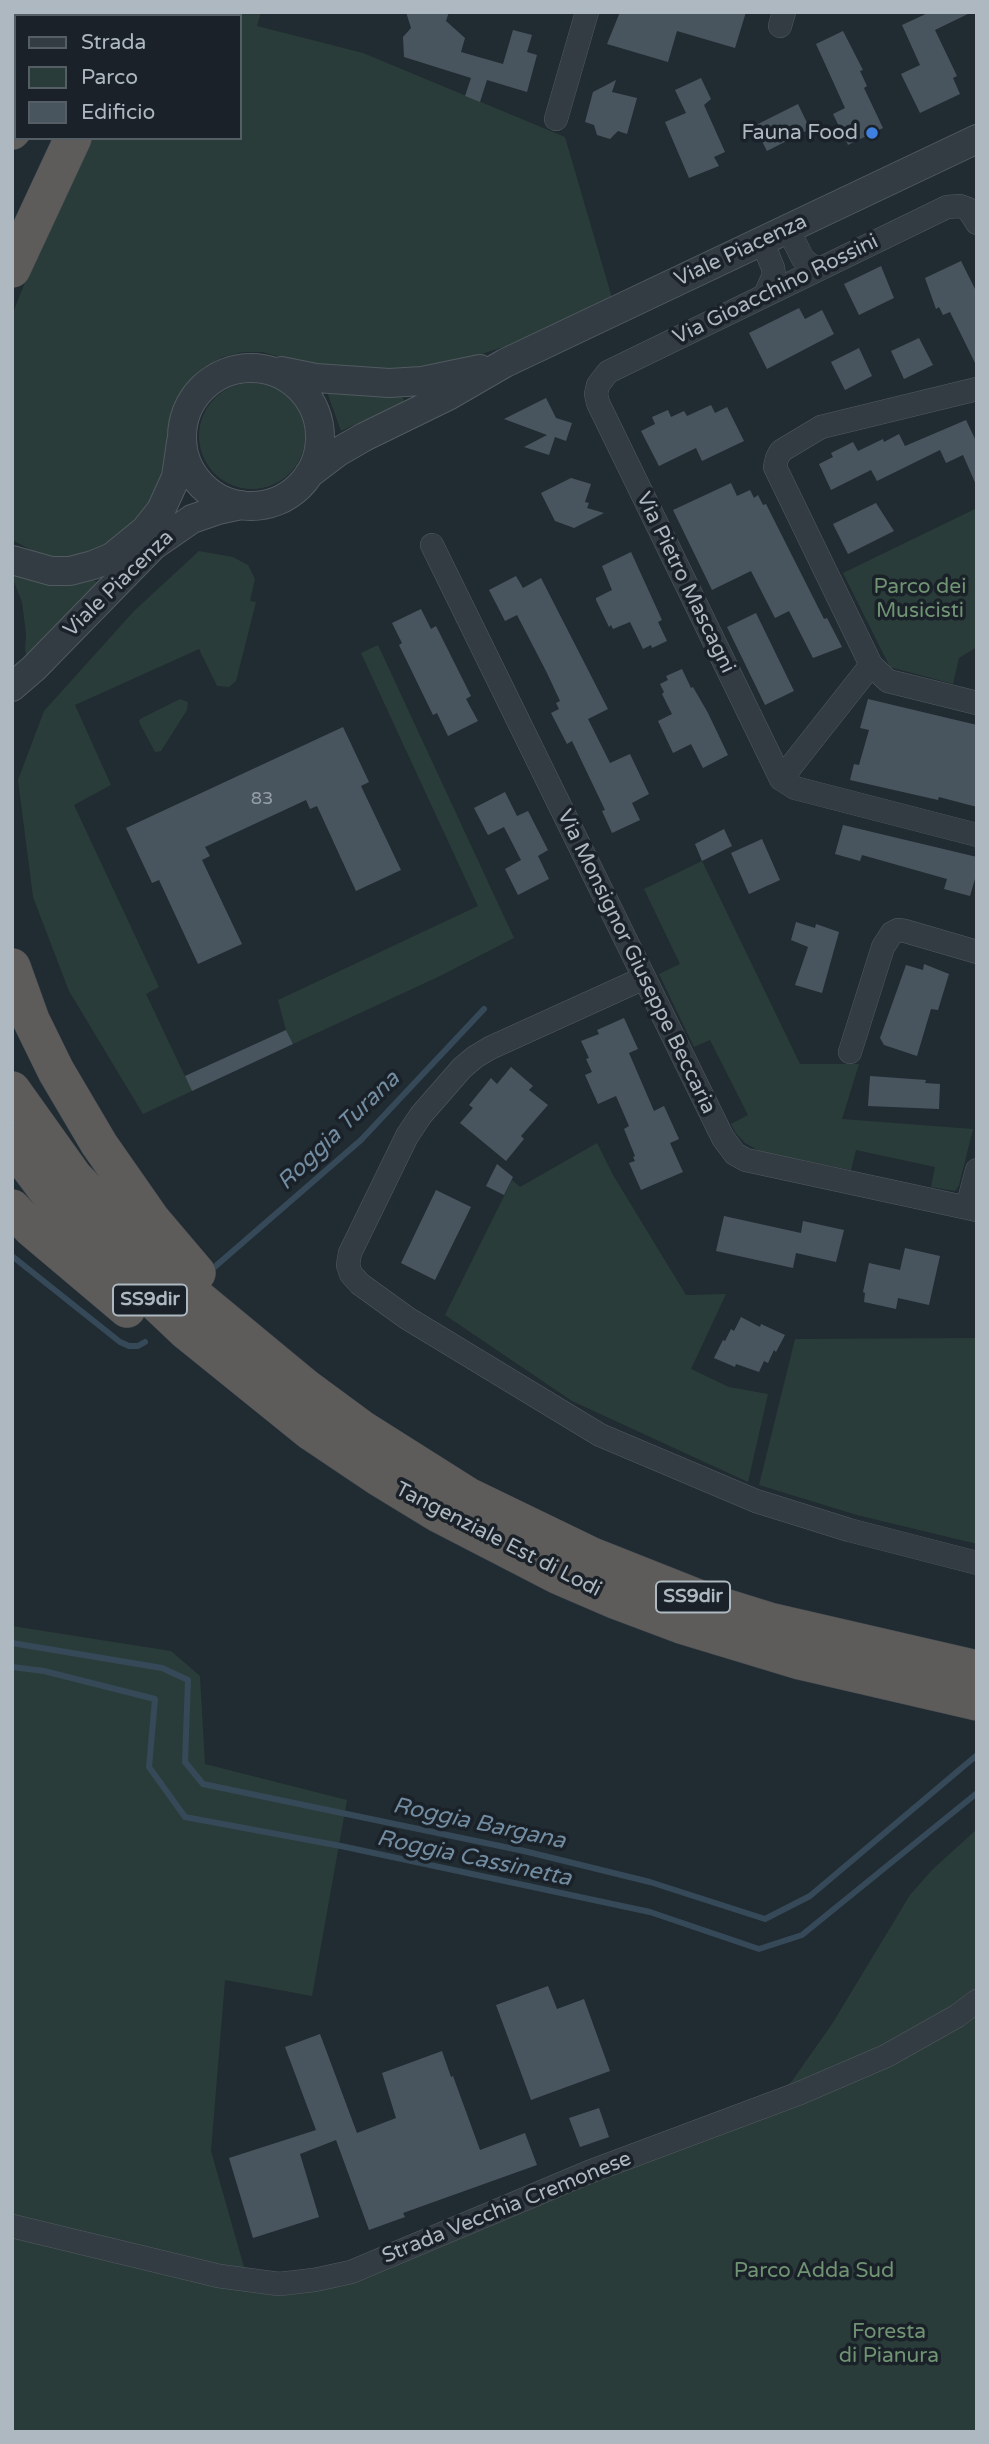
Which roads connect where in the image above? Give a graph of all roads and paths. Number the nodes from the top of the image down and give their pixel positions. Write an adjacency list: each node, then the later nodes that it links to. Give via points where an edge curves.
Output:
1 (587, 12): 2 (street)
2 (556, 119)
3 (977, 139): 6 (street, Viale Piacenza)
4 (72, 140): 9 (highway)
5 (977, 223): 8 (street, Via Gioacchino Rossini, via 968,209 947,207)
6 (788, 229): 7 (street, Viale Piacenza); 8 (street, via 803,259)
7 (762, 242): 10 (street, via 774,275); 11 (street, Viale Piacenza)
8 (821, 268): 10 (street, Via Gioacchino Rossini)
9 (12, 269)
10 (765, 295): 13 (street, Via Gioacchino Rossini, via 608,372)
11 (505, 363): 12 (street, Viale Piacenza, via 456,375 389,383); 16 (street, Viale Piacenza, via 448,397 364,437)
12 (268, 369): 15 (street, via 236,369 207,383 184,418); 16 (street, via 298,386 317,414 321,437)
13 (598, 385): 23 (street, Via Pietro Mascagni, via 598,403)
14 (977, 389): 20 (street, via 836,422 787,446 776,458 778,474)
15 (182, 439): 17 (street, via 187,463 199,483 218,498); 19 (street, Viale Piacenza, via 176,477 161,510 145,530 111,557 70,571)
16 (309, 474): 17 (street, via 285,497 264,505)
17 (241, 505): 21 (street, Viale Piacenza, via 191,520 153,546)
18 (432, 545): 27 (street, Via Monsignor Giuseppe Beccaria)
19 (12, 561)
20 (871, 665): 22 (street, via 888,681); 23 (street)
21 (12, 687)
22 (977, 703)
23 (781, 779): 24 (street, via 795,788)
24 (977, 835)
25 (977, 952): 28 (street, via 905,931 892,933 883,947)
26 (12, 967): 34 (highway, via 56,1071 99,1144 152,1220 206,1284 281,1351)
27 (644, 978): 33 (street, Via Monsignor Giuseppe Beccaria, via 735,1154); 36 (street, via 490,1048 462,1068 407,1136 350,1253 351,1274 407,1318 600,1435 756,1501)
28 (850, 1052)
29 (12, 1090): 34 (highway, Tangenziale Est di Lodi / SS9dir, via 74,1177 115,1223 160,1267)
30 (12, 1144): 35 (highway, Tangenziale Est di Lodi / SS9dir, via 57,1202 137,1287)
31 (977, 1170): 33 (street)
32 (12, 1208): 35 (highway, via 127,1308 270,1422)
33 (972, 1209)
34 (305, 1388): 37 (highway, Tangenziale Est di Lodi / SS9dir, via 468,1496 592,1556 769,1621)
35 (312, 1432): 38 (highway, Tangenziale Est di Lodi / SS9dir, via 436,1513 617,1601 800,1661)
36 (977, 1563)
37 (977, 1670)
38 (977, 1702)
39 (977, 2001): 40 (street, Strada Vecchia Cremonese, via 886,2056 800,2094 589,2172 351,2272 279,2284 219,2276)
40 (12, 2226)

